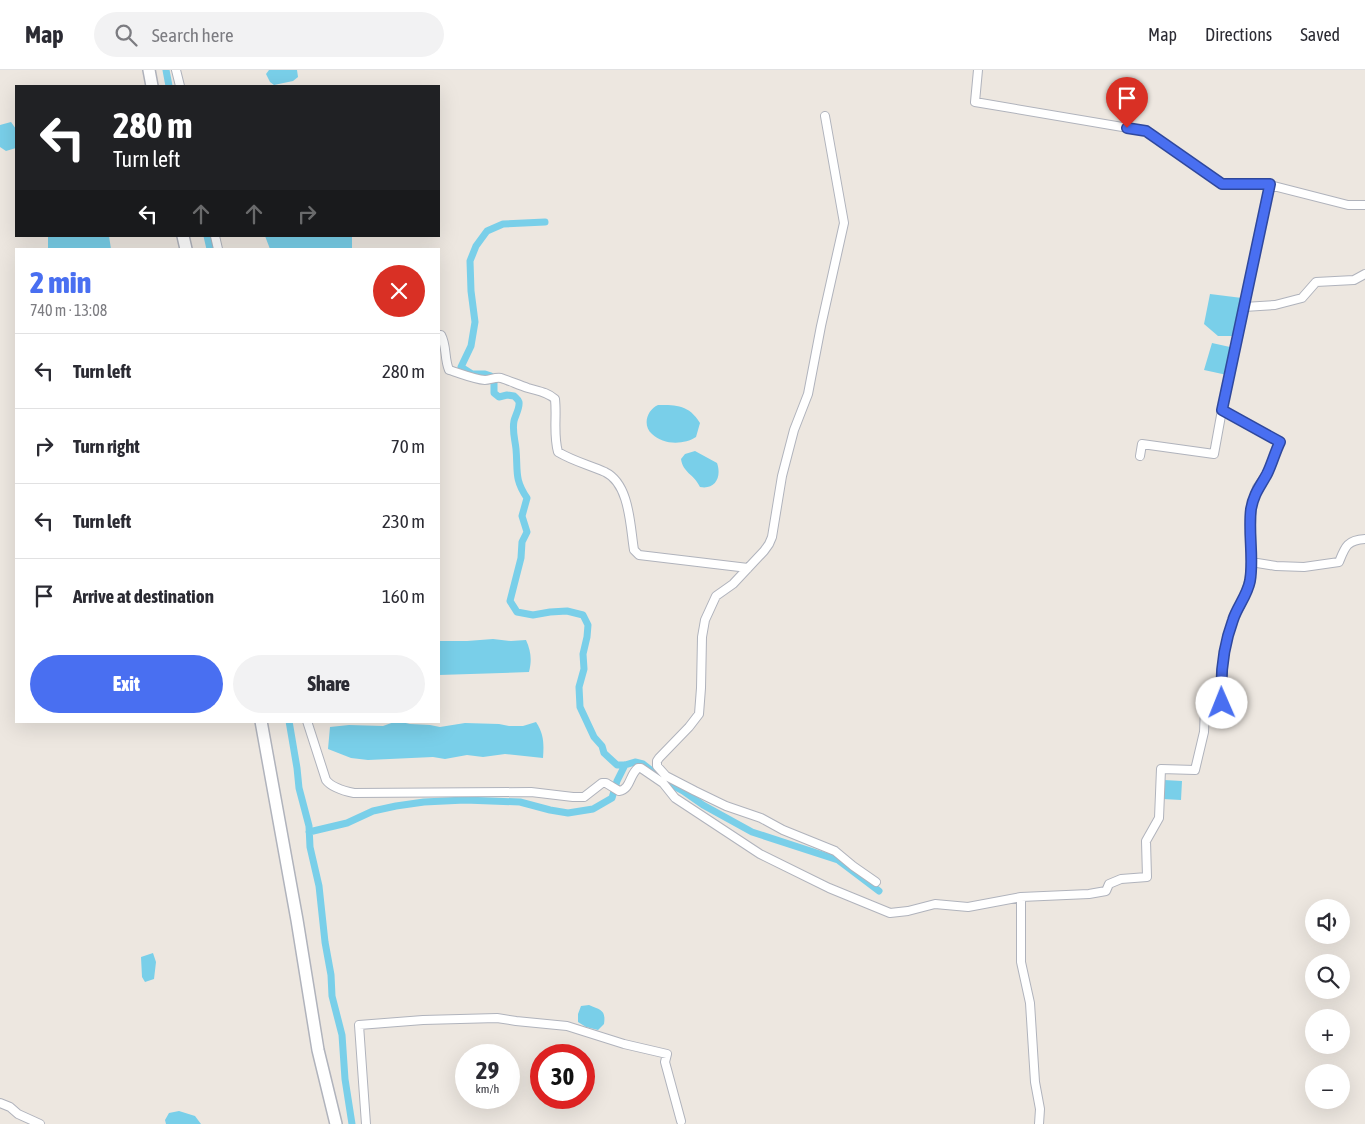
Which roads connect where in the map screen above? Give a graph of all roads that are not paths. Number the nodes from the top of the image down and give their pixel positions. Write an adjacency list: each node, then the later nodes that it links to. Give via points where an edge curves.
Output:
1 (149, 70): 4 (street)
2 (176, 70): 5 (street)
3 (978, 70): 7 (street, via 975,102 1146,131 1222,184)
4 (152, 85)
5 (180, 85)
6 (825, 116): 16 (street, via 844,223 808,394 782,476 772,537)
7 (1270, 184): 8 (street, via 1348,205); 10 (street)
8 (1365, 205)
9 (1365, 274): 10 (street, via 1354,280 1316,282 1302,298 1275,306)
10 (1244, 307): 12 (street)
11 (440, 336): 16 (street, via 449,370 486,380 501,378 555,399 558,452 612,476 620,486 628,510 634,550 639,554)
12 (1222, 410): 13 (street, via 1214,454 1142,444); 15 (street, via 1280,442 1267,474 1257,488 1251,508)
13 (1140, 456)
14 (1365, 539): 15 (street, via 1350,542 1339,562 1295,567)
15 (1251, 562): 20 (street, via 1250,582 1227,639 1222,668 1222,703 1205,709 1196,770 1162,769 1159,818 1146,841 1147,877 1121,879 1109,884 1106,891 1089,894)
16 (748, 568): 19 (street, via 716,596 702,636 699,714 658,758 657,766 666,776 726,806 835,851)
17 (261, 723): 24 (street, via 318,1050)
18 (308, 723): 20 (street, via 326,780 329,785 348,792 531,792 584,797 602,783 623,790 634,770 641,768 663,783 675,798 760,854 890,913 935,904 968,907)
19 (876, 882)
20 (1020, 897): 26 (street, via 1021,962 1030,1003)
21 (0, 1103): 23 (street)
22 (681, 1121): 25 (street, via 665,1062 667,1054 567,1026 497,1018 461,1018 359,1024)
23 (40, 1124)
24 (336, 1124)
25 (366, 1124)
26 (1039, 1124)

